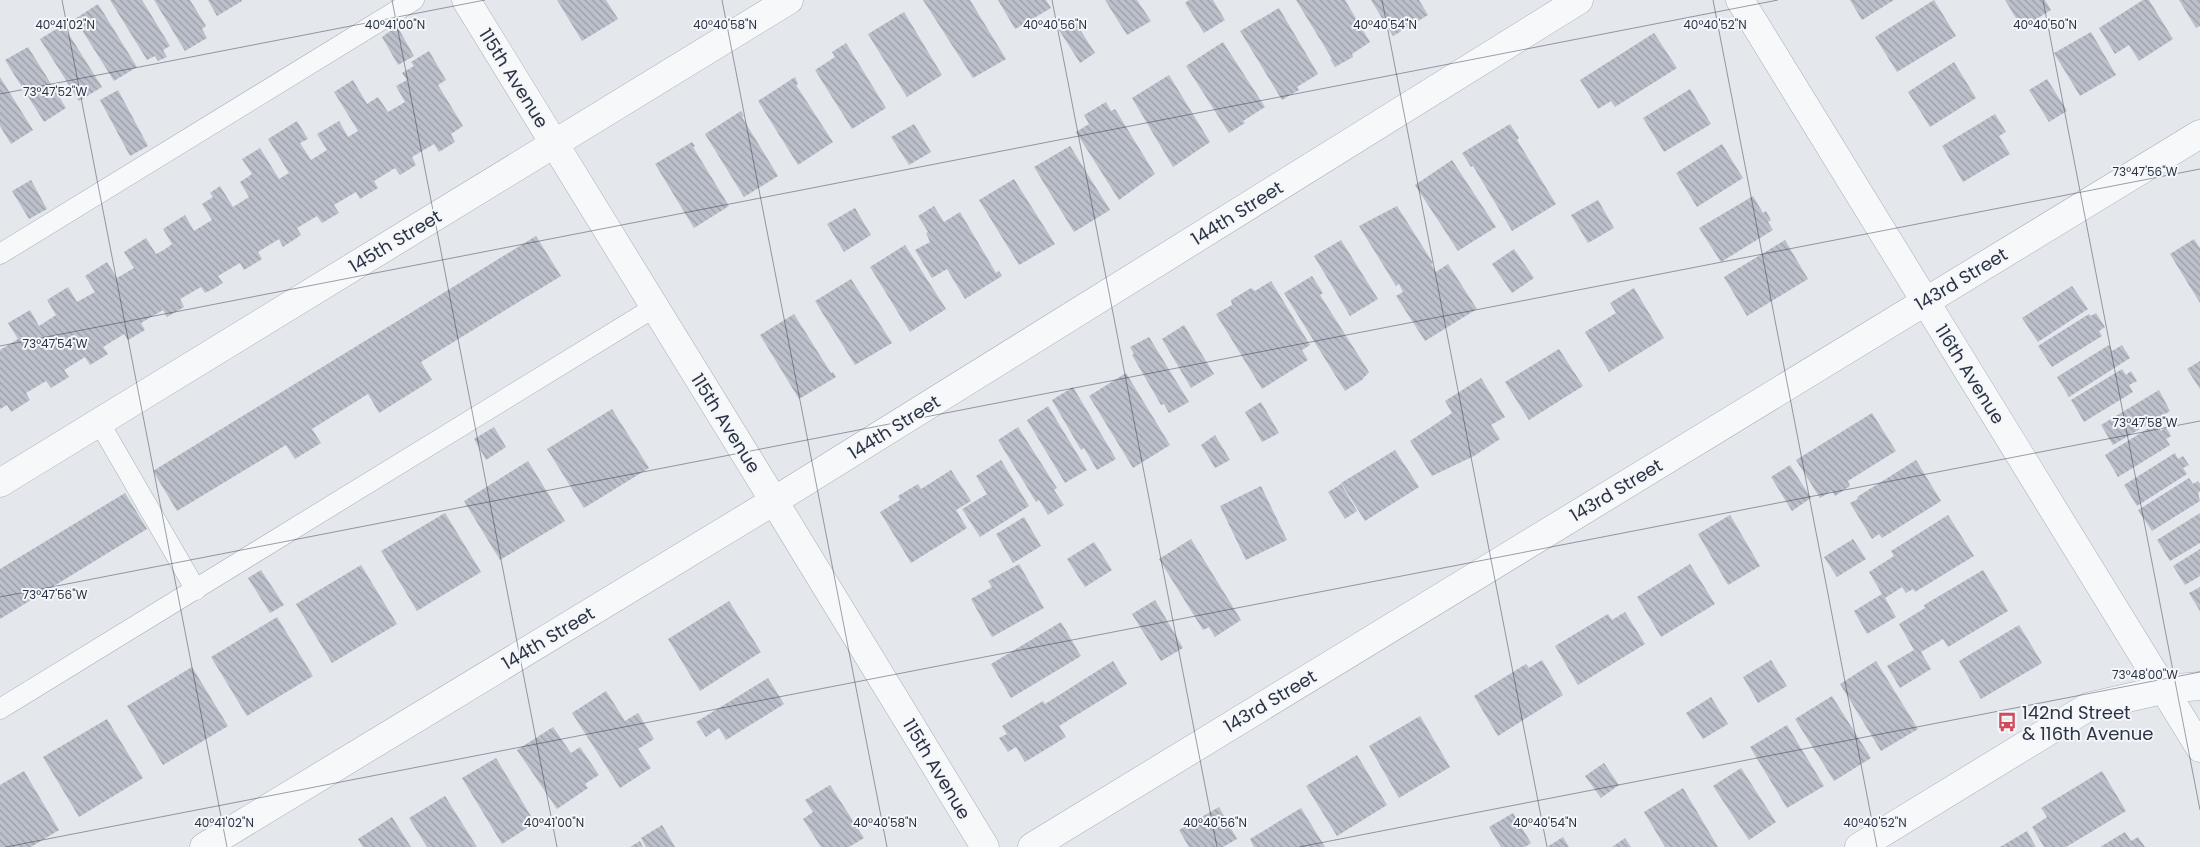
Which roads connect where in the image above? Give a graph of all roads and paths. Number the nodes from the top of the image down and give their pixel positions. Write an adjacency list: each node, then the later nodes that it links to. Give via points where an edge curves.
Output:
1 (414, 0): 8 (lane)
2 (466, 0): 7 (street, 115th Avenue)
3 (789, 0): 7 (street, 145th Street)
4 (1579, 0): 13 (street, 144th Street)
5 (1740, 0): 9 (street, 116th Avenue)
6 (2200, 134): 9 (street, 143rd Street)
7 (555, 144): 10 (street, 115th Avenue); 11 (street, 145th Street)
8 (0, 254)
9 (1925, 301): 16 (street, 116th Avenue); 21 (street, 143rd Street)
10 (655, 307): 13 (street, 115th Avenue); 14 (lane)
11 (99, 422): 12 (street, 145th Street); 14 (lane)
12 (0, 482)
13 (774, 501): 19 (street, 144th Street); 20 (street, 115th Avenue)
14 (196, 590): 17 (lane)
15 (2200, 686): 16 (street)
16 (2166, 689): 18 (street, 116th Avenue); 22 (street, via 2088,707)
17 (0, 709)
18 (2200, 748)
19 (204, 847)
20 (984, 847)
21 (1032, 847)
22 (1859, 847)

